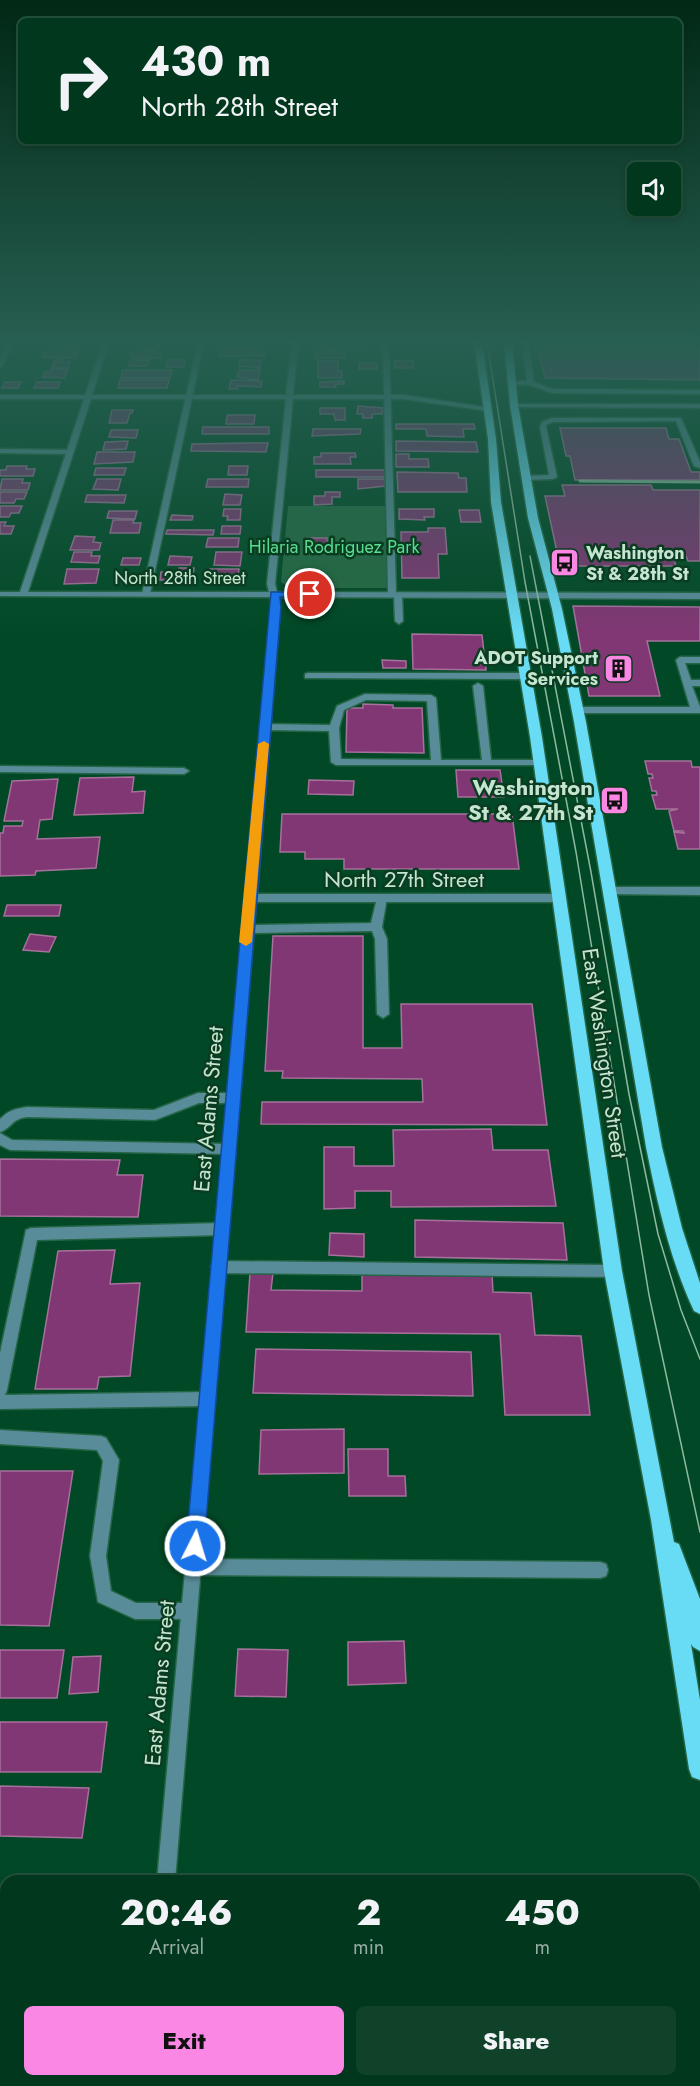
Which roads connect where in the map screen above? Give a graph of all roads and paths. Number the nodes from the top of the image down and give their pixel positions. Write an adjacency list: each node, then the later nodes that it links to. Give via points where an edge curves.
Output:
1 (74, 439): 10 (street)
2 (180, 439): 15 (street)
3 (285, 439): 16 (street, East Adams Street, via 271,581)
4 (389, 439): 17 (street)
5 (491, 439): 19 (main road, East Washington Street)
6 (520, 439): 12 (main road, East Washington Street)
7 (545, 439): 12 (street, via 553,477)
8 (687, 439): 11 (street)
9 (0, 451): 10 (street)
10 (70, 452): 14 (street)
11 (698, 466)
12 (526, 478): 18 (main road, East Washington Street)
13 (0, 594): 14 (street, North 28th Street)
14 (23, 594): 15 (street, North 28th Street)
15 (146, 594): 16 (street, North 28th Street)
16 (275, 594): 17 (street, North 28th Street); 30 (street, East Adams Street)
17 (395, 595): 19 (street, North 28th Street); 21 (street)
18 (553, 595): 19 (street, North 28th Street); 20 (street, North 28th Street); 28 (main road, East Washington Street)
19 (511, 596): 24 (main road, East Washington Street)
20 (700, 596)
21 (399, 621)
22 (700, 660): 26 (street, via 680,660)
23 (308, 676): 24 (street)
24 (525, 676): 34 (main road, East Washington Street)
25 (700, 682): 26 (street)
26 (687, 683): 29 (street)
27 (478, 686): 33 (street)
28 (577, 710): 29 (street); 37 (main road, East Washington Street)
29 (698, 710)
30 (265, 727): 31 (street); 39 (street, East Adams Street)
31 (334, 728): 32 (street, via 336,762); 32 (street, via 340,708 365,697 431,698)
32 (436, 763): 33 (street)
33 (487, 763): 34 (street)
34 (540, 763): 41 (main road, East Washington Street)
35 (0, 769): 36 (street)
36 (184, 771)
37 (608, 891): 38 (street); 52 (main road, East Washington Street, via 667,1208)
38 (700, 891)
39 (249, 898): 40 (street, North 27th Street); 43 (street, East Adams Street)
40 (382, 898): 41 (street, North 27th Street); 42 (street)
41 (559, 898): 51 (main road, East Washington Street)
42 (376, 927): 43 (street); 44 (street, via 381,939)
43 (247, 929): 45 (street, East Adams Street)
44 (383, 1014)
45 (232, 1098): 46 (street, via 198,1098 156,1115 27,1112 13,1114); 48 (street, East Adams Street)
46 (0, 1127)
47 (0, 1138): 48 (street, via 10,1145)
48 (228, 1149): 49 (street, East Adams Street)
49 (222, 1229): 50 (street, East Adams Street); 53 (street, via 31,1234)
50 (218, 1267): 51 (street); 54 (street, East Adams Street)
51 (613, 1271): 57 (main road, East Washington Street)
52 (700, 1306)
53 (0, 1390)
54 (207, 1399): 55 (street); 58 (street, East Adams Street)
55 (0, 1402)
56 (0, 1437): 60 (street, via 101,1443 111,1460 98,1556 104,1596 135,1611)
57 (661, 1520): 61 (main road, via 696,1616); 62 (main road, East Washington Street)
58 (193, 1567): 59 (street); 60 (street, East Adams Street)
59 (600, 1570)
60 (189, 1611): 63 (street, East Adams Street)
61 (700, 1640)
62 (700, 1769)
63 (167, 1875)

